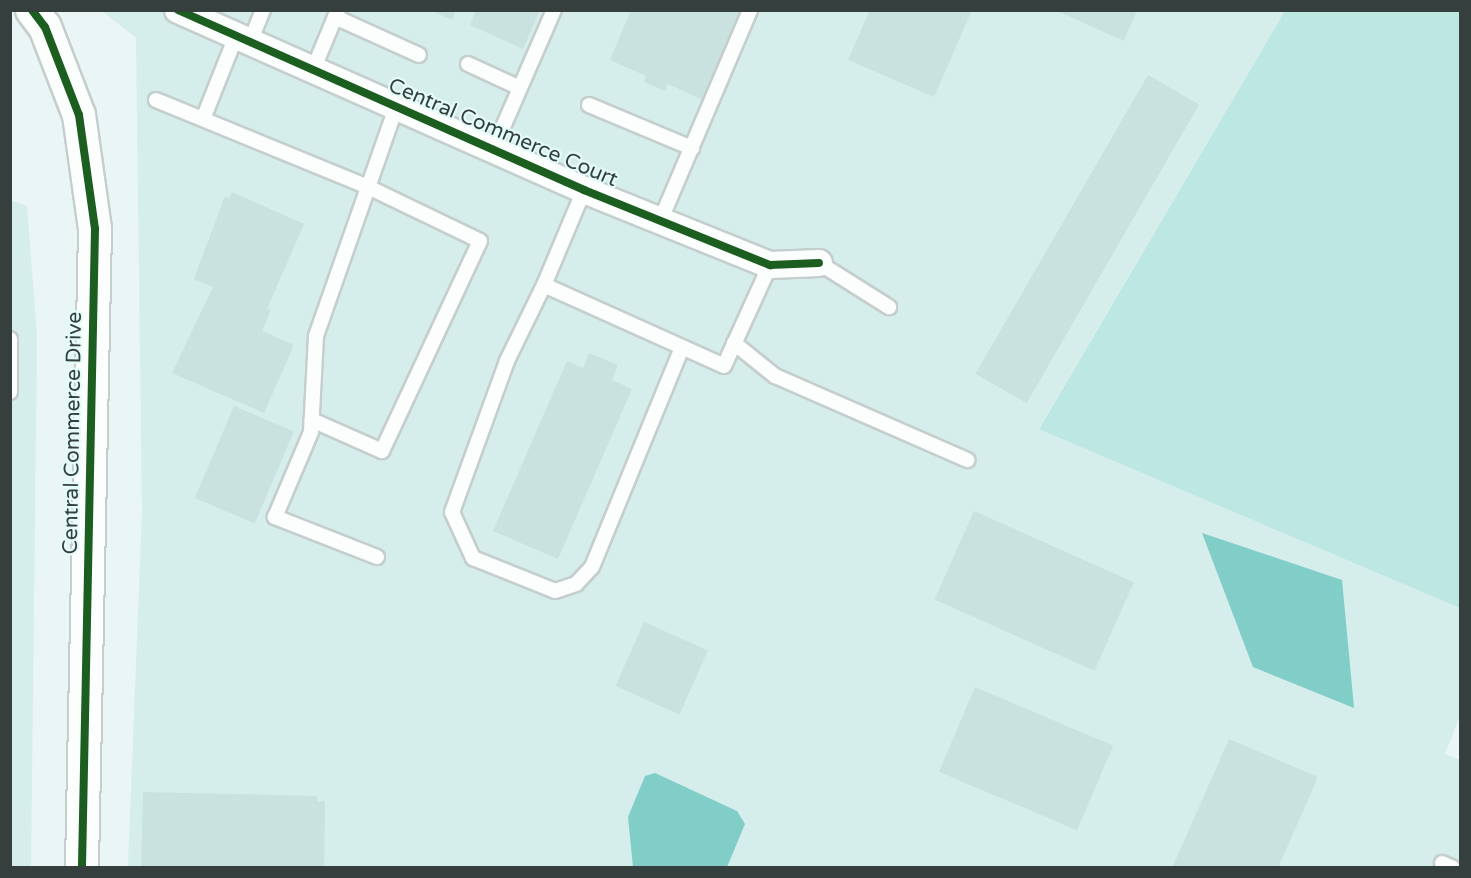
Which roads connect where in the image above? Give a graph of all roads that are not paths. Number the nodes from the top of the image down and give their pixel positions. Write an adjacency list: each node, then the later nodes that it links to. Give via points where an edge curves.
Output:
1 (32, 10): 33 (street, Central Commerce Drive, via 45,27 79,115 95,229)
2 (178, 10): 7 (street, Central Commerce Court)
3 (263, 10): 7 (lane)
4 (554, 10): 11 (lane)
5 (750, 10): 16 (lane)
6 (337, 14): 8 (lane); 10 (lane)
7 (243, 39): 10 (street, Central Commerce Court); 15 (lane)
8 (419, 55)
9 (468, 64): 11 (lane)
10 (313, 70): 14 (street, Central Commerce Court)
11 (520, 88): 17 (lane)
12 (156, 100): 15 (lane)
13 (589, 105): 16 (lane)
14 (396, 107): 17 (street, Central Commerce Court); 18 (lane)
15 (204, 119): 18 (lane)
16 (692, 148): 20 (lane)
17 (493, 150): 19 (street, Central Commerce Court)
18 (368, 187): 30 (lane, via 316,336); 30 (lane, via 480,241 382,451)
19 (584, 190): 20 (street, Central Commerce Court); 23 (lane)
20 (661, 219): 22 (street, Central Commerce Court)
21 (819, 263): 22 (street, Central Commerce Court); 24 (lane)
22 (770, 265): 26 (lane)
23 (544, 285): 27 (lane); 27 (lane, via 507,361 452,512 473,558 555,591 576,584 592,567)
24 (889, 308)
25 (10, 339): 28 (lane)
26 (735, 343): 27 (lane, via 724,366); 31 (lane, via 775,376)
27 (682, 348)
28 (11, 366): 29 (lane)
29 (10, 392)
30 (312, 420): 32 (lane, via 311,432 275,517)
31 (967, 460)
32 (377, 557)
33 (82, 867)

